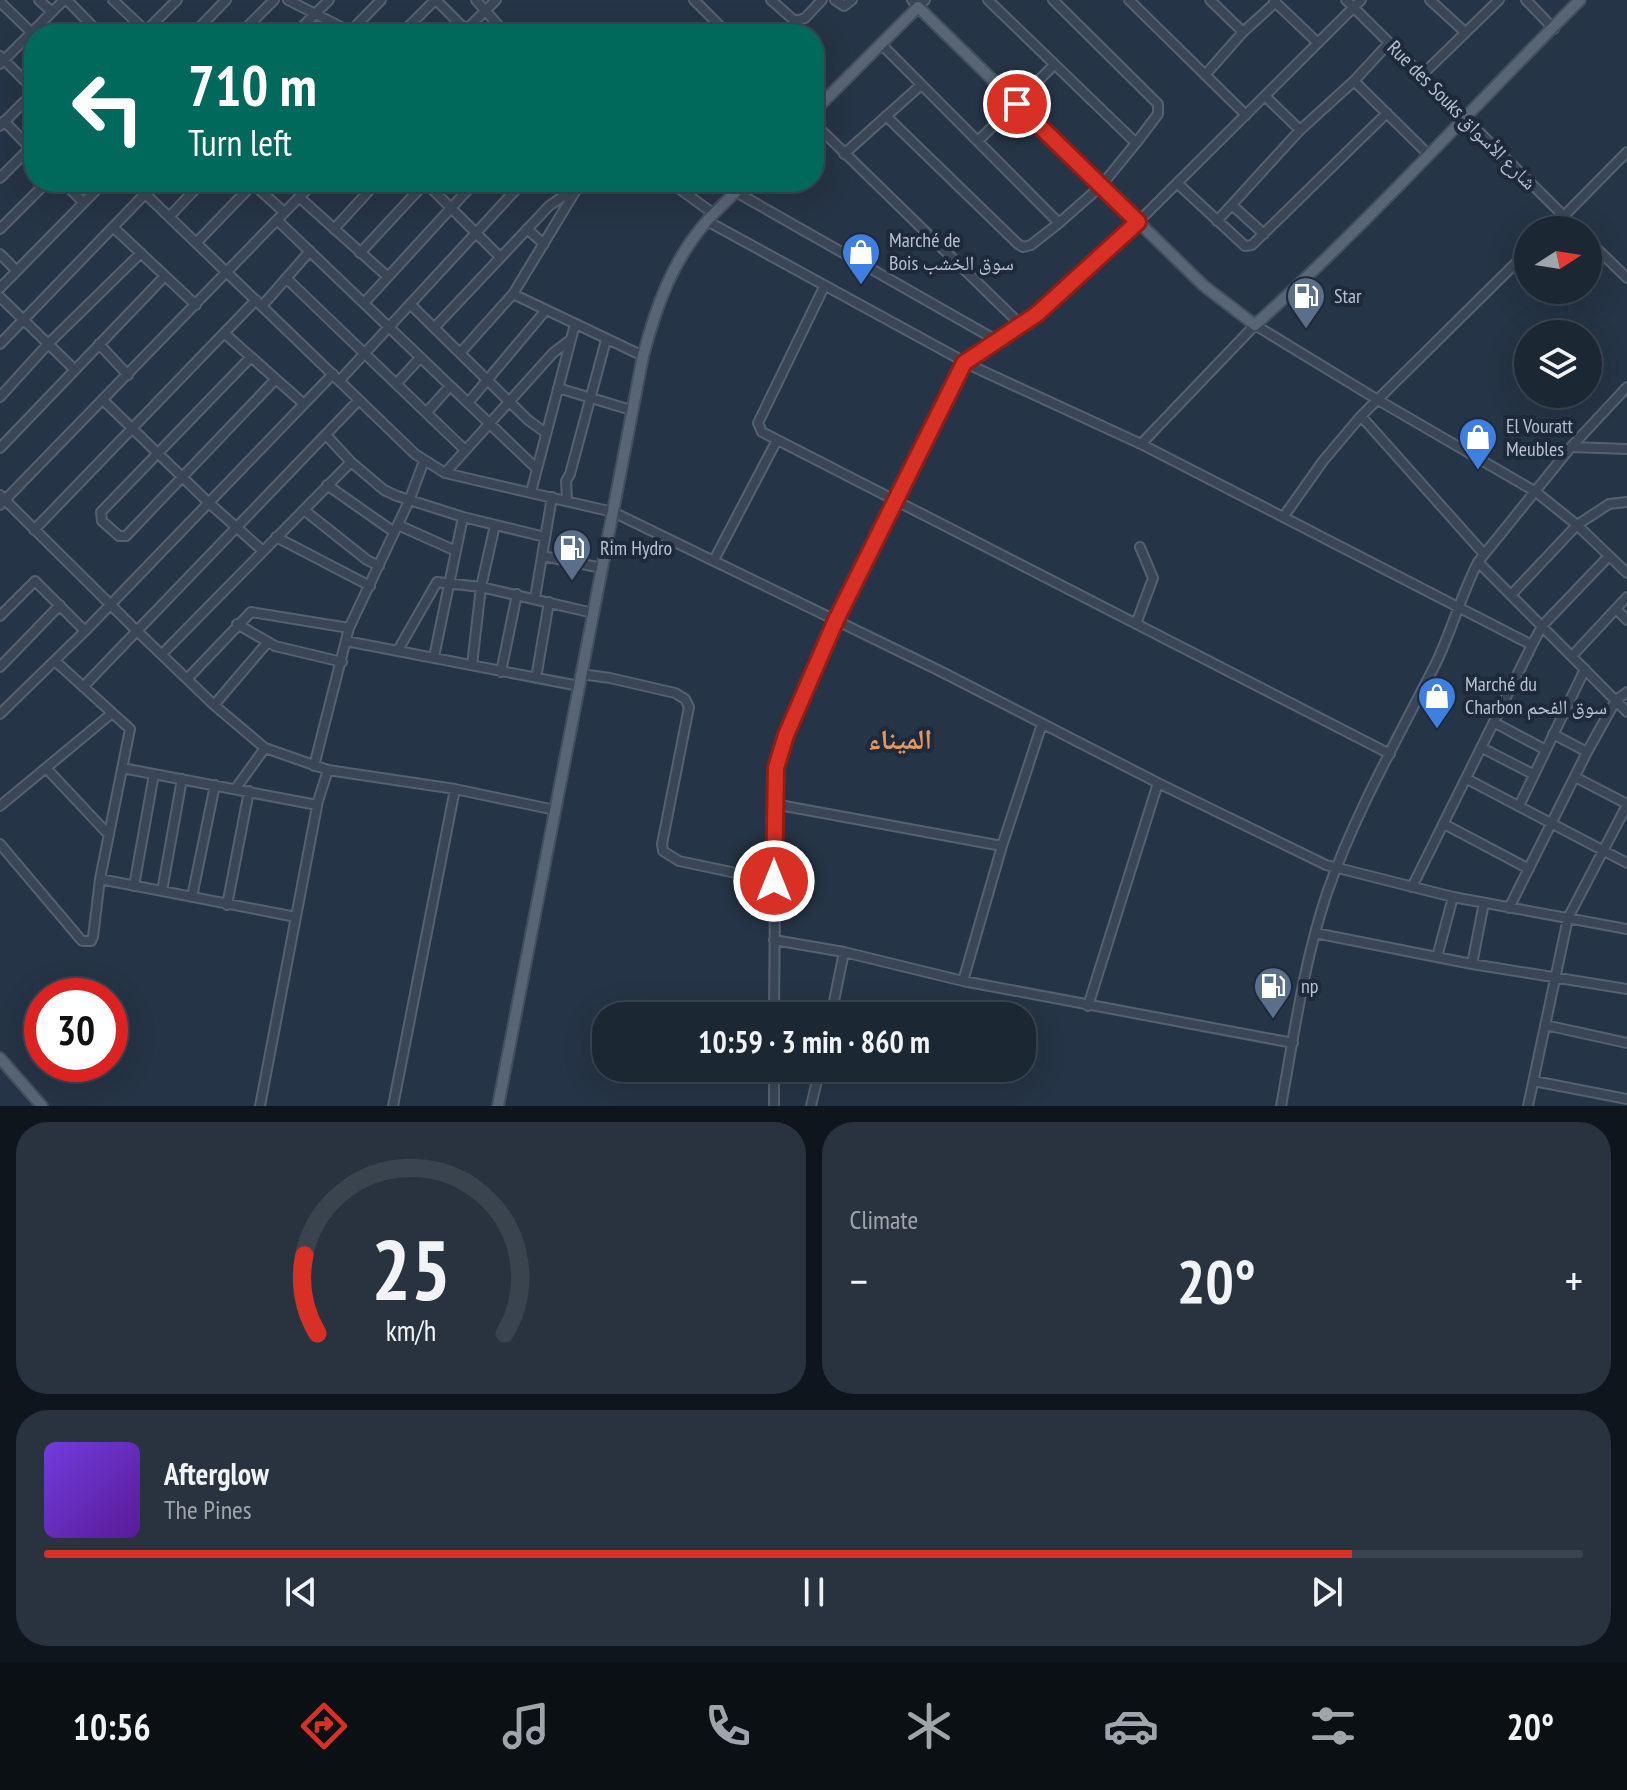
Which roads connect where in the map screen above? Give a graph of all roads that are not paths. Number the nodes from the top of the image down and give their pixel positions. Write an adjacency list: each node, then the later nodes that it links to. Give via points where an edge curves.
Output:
1 (39, 0): 33 (street)
2 (65, 0): 33 (street); 36 (street)
3 (177, 0): 38 (street)
4 (226, 0): 39 (street)
5 (274, 0): 40 (street)
6 (288, 0): 34 (street)
7 (329, 0): 34 (street)
8 (381, 0): 43 (street)
9 (436, 0): 44 (street); 45 (street)
10 (476, 0): 32 (street)
11 (496, 0): 32 (street)
12 (694, 0): 48 (street)
13 (771, 0): 14 (street, via 795,21)
14 (822, 0)
15 (835, 0): 16 (street, via 844,6)
16 (852, 0)
17 (1053, 0): 77 (street, via 1158,104 1158,114)
18 (1129, 0): 59 (street)
19 (1210, 0): 51 (street)
20 (1346, 0): 31 (street, Rue des Souks شارع الأسواق)
21 (1361, 0): 31 (street)
22 (1499, 0): 52 (street)
23 (1526, 0): 50 (street)
24 (1274, 1): 51 (street); 54 (street)
25 (1431, 1): 52 (street)
26 (0, 2): 49 (street)
27 (118, 2): 37 (street)
28 (919, 2): 56 (main road); 67 (main road)
29 (993, 2): 58 (street)
30 (1572, 2): 50 (main road)
31 (1354, 8): 54 (street); 55 (street, Rue des Souks شارع الأسواق)
32 (485, 11): 46 (street); 47 (street)
33 (52, 12): 35 (street)
34 (315, 14): 41 (street); 42 (street)
35 (41, 24)
36 (88, 24)
37 (139, 24)
38 (156, 24)
39 (203, 24)
40 (250, 24)
41 (305, 24)
42 (334, 24)
43 (359, 24)
44 (411, 24)
45 (457, 24)
46 (472, 24)
47 (497, 24)
48 (718, 24)
49 (24, 25)
50 (1554, 29): 71 (main road)
51 (1243, 32): 59 (street)
52 (1465, 32): 60 (street)
53 (24, 40): 57 (street)
54 (1318, 43): 64 (street)
55 (1389, 43): 60 (street, Rue des Souks شارع الأسواق); 61 (street)
56 (881, 44): 63 (street); 66 (main road)
57 (1, 60): 62 (street)
58 (1053, 66): 67 (street); 77 (street)
59 (1205, 75): 69 (street)
60 (1422, 75): 71 (street, Rue des Souks شارع الأسواق)
61 (1354, 81): 68 (street); 73 (street)
62 (24, 82)
63 (921, 85): 70 (street); 75 (street)
64 (1265, 96): 69 (street); 73 (street)
65 (24, 101): 72 (street)
66 (824, 101)
67 (1017, 104): 75 (street); 84 (main road)
68 (1387, 113): 80 (street); 119 (street)
69 (1246, 115): 83 (street)
70 (886, 116): 79 (street); 113 (street, via 1023,247)
71 (1466, 118): 80 (main road); 108 (street, Rue des Souks شارع الأسواق)
72 (2, 124): 76 (street)
73 (1300, 130): 104 (street)
74 (824, 133): 79 (street)
75 (978, 141): 113 (street)
76 (24, 143)
77 (1136, 143): 84 (street)
78 (1627, 152): 108 (street)
79 (844, 154): 146 (street)
80 (1429, 155): 147 (main road)
81 (24, 157): 82 (street)
82 (0, 178)
83 (1177, 183): 111 (street); 112 (street)
84 (1101, 186): 112 (main road); 113 (street)
85 (37, 192): 115 (street)
86 (73, 192): 103 (street)
87 (94, 192): 103 (street)
88 (144, 192): 107 (street); 114 (street)
89 (193, 192): 107 (street)
90 (244, 192): 120 (street)
91 (263, 192): 106 (street)
92 (304, 192): 102 (street)
93 (368, 192): 116 (street)
94 (416, 192): 124 (street)
95 (435, 192): 105 (street)
96 (466, 192): 105 (street)
97 (514, 192): 118 (street)
98 (568, 192): 117 (street)
99 (575, 192): 121 (street)
100 (681, 192): 109 (street)
101 (736, 192): 109 (main road); 153 (street)
102 (299, 197): 106 (street); 116 (street)
103 (83, 202): 129 (street)
104 (1232, 205): 111 (street); 119 (street)
105 (451, 208): 118 (street); 132 (street)
106 (284, 212): 110 (street)
107 (170, 216): 120 (street)
108 (1564, 216)
109 (710, 218): 135 (street); 159 (main road, via 668,280)
110 (277, 220): 122 (street); 130 (street)
111 (1217, 221): 119 (street, via 1245,246)
112 (1138, 222): 146 (street); 147 (main road, via 1204,286)
113 (1059, 223)
114 (114, 228): 123 (street); 144 (street)
115 (0, 229)
116 (334, 229): 124 (street)
117 (527, 229): 121 (street); 127 (street)
118 (476, 233): 127 (street); 141 (street)
119 (1264, 234)
120 (197, 242): 130 (street)
121 (544, 244): 137 (street)
122 (310, 251): 133 (street); 140 (street)
123 (141, 253): 131 (street); 155 (street)
124 (360, 253): 132 (street)
125 (0, 254): 129 (street)
126 (1602, 254): 134 (street)
127 (500, 257): 149 (street)
128 (1514, 265): 176 (street)
129 (17, 271): 136 (street)
130 (228, 273): 139 (street); 142 (street)
131 (165, 276): 142 (street); 156 (street)
132 (388, 277): 140 (street)
133 (286, 278): 139 (street); 157 (street)
134 (1627, 278)
135 (824, 287): 162 (street); 187 (street, via 758,423 762,432)
136 (0, 288)
137 (513, 294): 143 (street); 158 (street)
138 (0, 297): 144 (street)
139 (259, 303): 150 (street); 165 (street)
140 (364, 303): 148 (street)
141 (410, 304): 148 (street); 149 (street)
142 (196, 305): 164 (street)
143 (546, 310): 145 (street); 166 (street)
144 (24, 320): 154 (street); 155 (street)
145 (575, 324): 151 (street); 152 (street)
146 (1020, 324): 153 (street)
147 (1255, 325): 176 (street); 189 (street)
148 (388, 327): 157 (street); 161 (street)
149 (435, 327): 158 (street)
150 (224, 333): 160 (street); 184 (street)
151 (570, 340): 171 (street); 177 (street)
152 (606, 340): 159 (street); 175 (street)
153 (996, 340): 162 (street)
154 (0, 344)
155 (48, 344): 163 (street); 172 (street)
156 (99, 344): 163 (street); 164 (street)
157 (365, 351): 165 (street); 168 (street)
158 (461, 352): 166 (street)
159 (643, 356): 180 (main road)
160 (251, 357): 167 (street); 193 (street)
161 (420, 358): 168 (street); 169 (street)
162 (964, 363): 189 (street); 205 (street)
163 (74, 369): 188 (street)
164 (128, 375): 173 (street)
165 (336, 377): 174 (street); 179 (street)
166 (489, 378): 177 (street); 178 (street)
167 (276, 379): 179 (street); 198 (street)
168 (397, 383): 181 (street)
169 (450, 386): 178 (street); 181 (street)
170 (1627, 387): 190 (street)
171 (558, 388): 175 (street); 185 (street)
172 (0, 397)
173 (103, 400): 184 (street); 203 (street)
174 (359, 400): 186 (street); 194 (street)
175 (591, 400): 180 (street); 204 (street, via 566,481)
176 (1378, 400): 182 (street); 201 (street)
177 (512, 401): 183 (street); 185 (street)
178 (468, 403): 183 (street)
179 (304, 404): 208 (street)
180 (631, 410): 210 (main road)
181 (427, 412): 192 (street)
182 (1361, 416): 211 (street); 225 (street)
183 (489, 424): 192 (street); 196 (street)
184 (133, 429): 193 (street); 217 (street)
185 (546, 433): 196 (street)
186 (326, 435): 195 (street); 215 (street)
187 (777, 440): 205 (street); 226 (street)
188 (2, 441)
189 (1141, 444): 211 (street)
190 (1571, 447): 191 (street); 201 (street)
191 (1627, 449)
192 (465, 450): 197 (street)
193 (158, 453): 198 (street); 198 (street, via 101,512 102,521 126,536)
194 (424, 461): 197 (street); 206 (street)
195 (351, 462): 199 (street); 206 (street, via 384,490)
196 (537, 469): 200 (street)
197 (445, 473): 200 (street)
198 (184, 478): 208 (street)
199 (327, 485): 209 (street); 216 (street)
200 (531, 492): 202 (street)
201 (1536, 492): 214 (street); 225 (street)
202 (552, 497): 204 (street); 219 (street)
203 (2, 500): 217 (street)
204 (567, 500): 210 (street)
205 (895, 500): 244 (street); 247 (street)
206 (409, 501): 212 (street); 216 (street)
207 (1627, 502): 214 (street, via 1609,504)
208 (209, 503): 215 (street); 239 (street)
209 (304, 510): 218 (street); 227 (street)
210 (613, 512): 226 (street); 228 (main road)
211 (1284, 516): 240 (street)
212 (463, 517): 213 (street); 222 (street)
213 (495, 525): 219 (street); 232 (street)
214 (1577, 525): 224 (street); 234 (street)
215 (236, 526): 221 (street); 250 (street)
216 (396, 529): 222 (street); 227 (street)
217 (34, 530): 239 (street)
218 (276, 537): 221 (street); 231 (street)
219 (545, 537): 223 (street)
220 (1140, 547): 247 (street, via 1153,578)
221 (262, 550): 256 (street)
222 (456, 551): 230 (street)
223 (543, 556): 228 (street); 236 (street)
224 (1609, 556): 229 (street); 248 (street)
225 (1481, 558): 234 (street); 240 (street)
226 (714, 560): 244 (street)
227 (379, 566): 231 (street)
228 (602, 568): 242 (main road)
229 (1627, 573)
230 (449, 583): 232 (street); 255 (street, via 435,584); 258 (street)
231 (370, 586): 249 (street)
232 (481, 587): 233 (street); 261 (street)
233 (517, 594): 236 (street); 264 (street)
234 (1511, 595): 248 (street)
235 (1627, 597): 241 (street)
236 (535, 598): 237 (street)
237 (549, 602): 242 (street); 266 (street)
238 (60, 605): 243 (street, via 35,581); 251 (street); 263 (street)
239 (109, 605): 250 (street); 251 (street)
240 (1457, 606): 254 (street); 285 (street, via 1437,661)
241 (1616, 609): 245 (street); 257 (street)
242 (593, 613): 265 (main road)
243 (0, 616)
244 (836, 620): 279 (street); 300 (street, via 786,735 776,768)
245 (1627, 620)
246 (237, 624): 249 (street, via 255,611); 253 (street); 267 (street)
247 (1136, 624): 285 (street)
248 (1542, 626): 254 (street); 257 (street)
249 (349, 628): 252 (street)
250 (136, 630): 256 (street); 269 (street)
251 (85, 631): 259 (street)
252 (346, 641): 255 (street); 260 (street)
253 (267, 643): 260 (street); 273 (street)
254 (1532, 645): 278 (street)
255 (398, 650): 258 (street)
256 (162, 654): 267 (street)
257 (1572, 656): 262 (street)
258 (434, 657): 261 (street)
259 (55, 661): 269 (street); 274 (street)
260 (342, 662): 286 (street)
261 (472, 665): 264 (street)
262 (1582, 666): 272 (street); 280 (street)
263 (0, 667)
264 (501, 672): 266 (street)
265 (581, 674): 268 (main road); 316 (street, via 675,693 689,707 663,851 679,861)
266 (536, 678): 268 (street)
267 (187, 679): 273 (street)
268 (579, 686): 305 (main road)
269 (83, 687): 277 (street)
270 (1627, 692): 272 (street)
271 (0, 698): 274 (street)
272 (1616, 700): 275 (street); 284 (street)
273 (214, 705): 281 (street)
274 (9, 707): 276 (street)
275 (1627, 712)
276 (0, 714)
277 (111, 714): 287 (street); 288 (street, via 130,729)
278 (1495, 723): 282 (street); 283 (street)
279 (1042, 724): 295 (street); 310 (street)
280 (1553, 734): 283 (street); 284 (street)
281 (265, 748): 286 (street); 297 (street)
282 (1482, 748): 291 (street); 294 (street)
283 (1546, 750): 291 (street)
284 (1587, 752): 292 (street)
285 (1390, 754): 313 (street)
286 (314, 766): 289 (street)
287 (46, 768): 303 (street); 308 (street)
288 (122, 768): 290 (street); 308 (street)
289 (328, 770): 298 (street); 302 (street)
290 (154, 774): 293 (street); 317 (street)
291 (1533, 774): 304 (street)
292 (1575, 777): 301 (street); 306 (street)
293 (182, 779): 296 (street); 319 (street)
294 (1467, 779): 304 (street); 307 (street)
295 (1158, 783): 313 (street); 338 (street)
296 (215, 785): 297 (street); 320 (street)
297 (236, 788): 299 (street)
298 (455, 789): 305 (street); 349 (street)
299 (249, 791): 302 (street); 323 (street)
300 (774, 804): 310 (street); 316 (street)
301 (1627, 804): 311 (street)
302 (317, 805): 325 (street)
303 (0, 806)
304 (1519, 806): 306 (street)
305 (555, 810): 350 (main road)
306 (1552, 823): 311 (street); 314 (street)
307 (1444, 824): 314 (street); 318 (street)
308 (109, 835): 315 (street)
309 (0, 844): 315 (street, via 82,941 93,937)
310 (1002, 846): 334 (street)
311 (1604, 851): 312 (street); 326 (street)
312 (1627, 863)
313 (1336, 868): 318 (street); 328 (street)
314 (1529, 869): 324 (street)
315 (100, 879): 317 (street)
316 (774, 881): 329 (street)
317 (134, 886): 319 (street)
318 (1412, 887): 321 (street)
319 (162, 891): 320 (street)
320 (192, 897): 323 (street)
321 (1453, 897): 322 (street); 331 (street)
322 (1484, 903): 324 (street); 332 (street)
323 (227, 905): 325 (street)
324 (1509, 908): 326 (street)
325 (296, 917): 348 (street)
326 (1568, 918): 327 (street); 333 (street)
327 (1627, 929)
328 (1315, 933): 331 (street); 340 (street)
329 (774, 940): 330 (street); 336 (street)
330 (844, 952): 334 (street); 337 (street)
331 (1437, 957): 332 (street)
332 (1472, 964): 333 (street)
333 (1556, 977): 335 (street); 339 (street)
334 (963, 981): 338 (street)
335 (1627, 989)
336 (774, 1002)
337 (834, 1002)
338 (1088, 1006): 340 (street)
339 (1545, 1025): 341 (street); 343 (street)
340 (1293, 1043): 353 (street)
341 (1627, 1043)
342 (0, 1058): 347 (main road)
343 (1534, 1081): 346 (street); 354 (street)
344 (774, 1082): 351 (street)
345 (817, 1082): 352 (street)
346 (1627, 1099)
347 (42, 1106)
348 (260, 1106)
349 (393, 1106)
350 (498, 1106)
351 (774, 1106)
352 (811, 1106)
353 (1281, 1106)
354 (1528, 1106)

